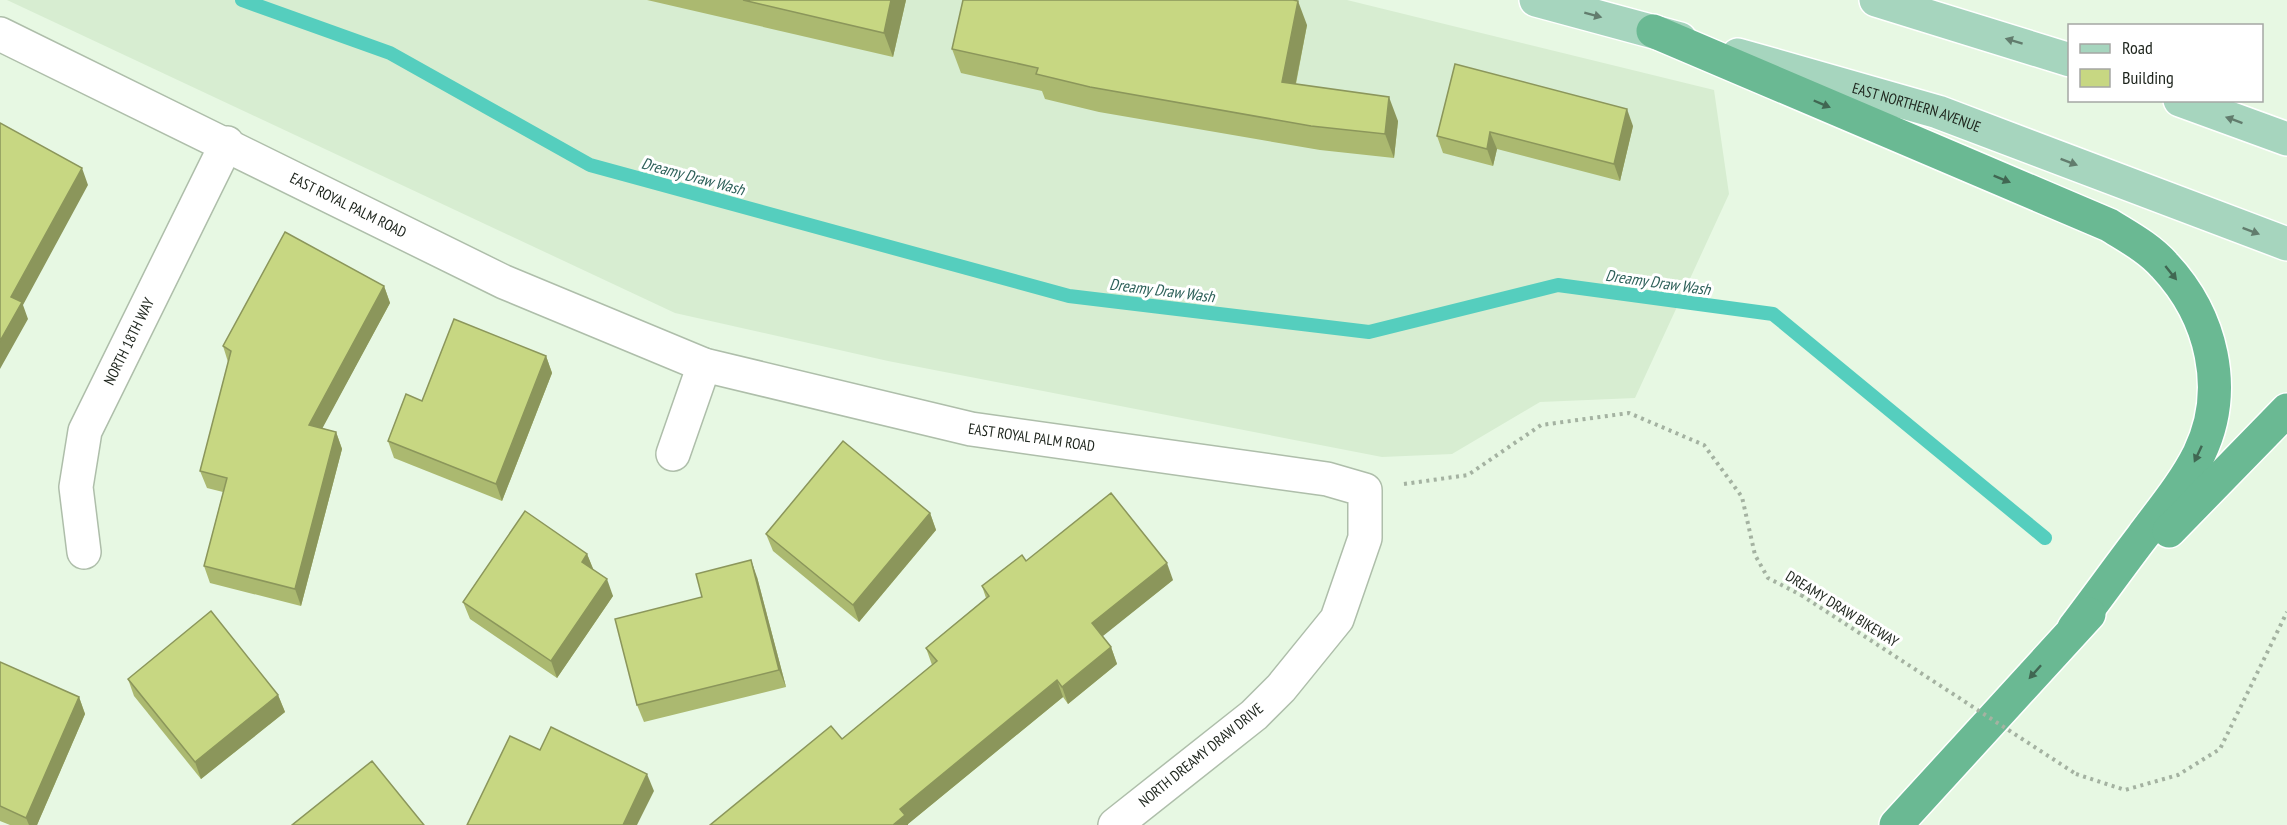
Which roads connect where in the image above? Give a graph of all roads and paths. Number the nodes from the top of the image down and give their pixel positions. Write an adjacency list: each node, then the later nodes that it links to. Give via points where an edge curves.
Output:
1 (1536, 0): 3 (main road, EAST NORTHERN AVENUE, one-way to 3)
2 (1876, 0): 5 (main road, one-way to 2)
3 (1653, 31): 9 (main road, EAST NORTHERN AVENUE, one-way to 9, via 1938,112); 16 (highway, one-way to 16, via 2109,225 2138,242 2183,287 2200,316 2213,360 2213,408 2208,431 2180,487)
4 (0, 34): 8 (street, EAST ROYAL PALM ROAD)
5 (2068, 59)
6 (2185, 102): 7 (main road, one-way to 6)
7 (2287, 139)
8 (227, 143): 10 (street, EAST ROYAL PALM ROAD, via 504,282); 14 (street, NORTH 18TH WAY, via 86,430 76,487)
9 (2287, 244)
10 (704, 365): 12 (street); 13 (street, EAST ROYAL PALM ROAD, via 971,429 1327,479)
11 (2287, 410): 16 (highway)
12 (673, 454)
13 (1365, 490): 15 (path, DREAMY DRAW BIKEWAY, bridge, via 1468,475 1541,425 1629,412 1704,445 1742,497 1755,555 1768,578 1801,595 2076,774 2125,790 2178,775 2220,749); 17 (street, NORTH DREAMY DRAW DRIVE, via 1365,538 1336,619 1254,715)
14 (84, 552)
15 (2287, 612)
16 (2074, 628): 18 (highway, one-way to 18)
17 (1115, 825)
18 (1896, 825)

